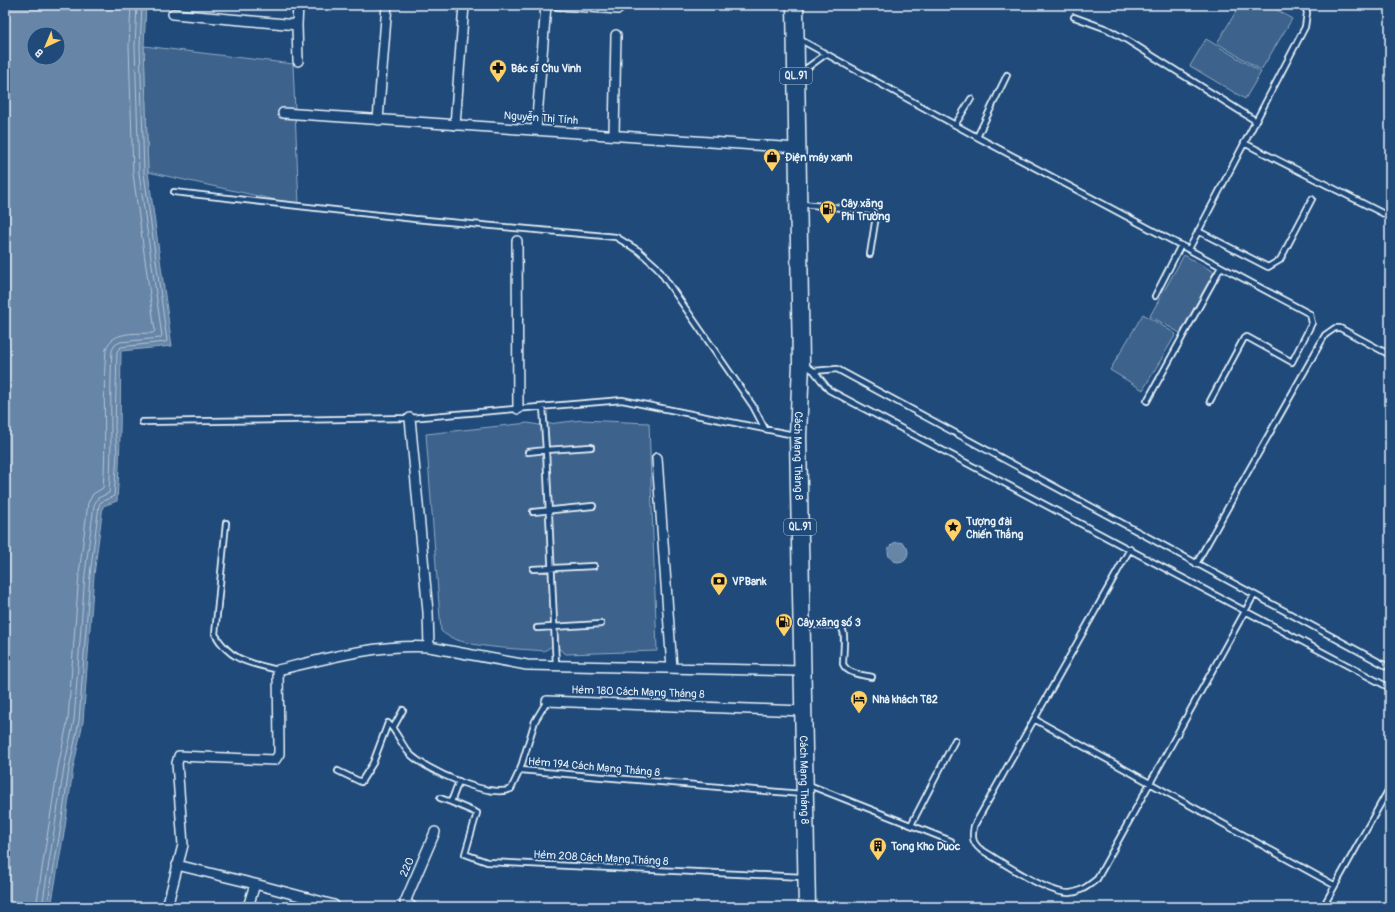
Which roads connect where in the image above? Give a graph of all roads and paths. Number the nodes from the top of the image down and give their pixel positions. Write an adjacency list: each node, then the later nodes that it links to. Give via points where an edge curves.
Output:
1 (298, 5): 11 (street)
2 (387, 5): 20 (street)
3 (464, 5): 22 (street)
4 (546, 5): 24 (street)
5 (558, 5): 6 (street, via 618,9)
6 (619, 5)
7 (795, 5): 13 (highway, Cách Mạng Tháng 8 / QL.91)
8 (1305, 5): 21 (lane, via 1305,27)
9 (173, 14): 11 (street)
10 (1074, 17): 21 (lane, via 1107,29 1127,40)
11 (297, 25): 15 (street)
12 (616, 35): 25 (street)
13 (796, 38): 14 (lane); 16 (highway, Cách Mạng Tháng 8 / QL.91)
14 (826, 54): 16 (lane); 23 (lane)
15 (298, 61)
16 (796, 75): 28 (highway, Cách Mạng Tháng 8 / QL.91)
17 (1007, 75): 26 (lane)
18 (971, 99): 23 (lane)
19 (283, 113): 20 (street, Nguyễn Thị Tính)
20 (378, 120): 22 (street, Nguyễn Thị Tính)
21 (1256, 120): 27 (lane)
22 (454, 125): 24 (street, Nguyễn Thị Tính)
23 (955, 125): 26 (lane)
24 (536, 130): 25 (street, Nguyễn Thị Tính)
25 (614, 135): 28 (street, Nguyễn Thị Tính)
26 (977, 137): 35 (lane)
27 (1244, 143): 32 (lane); 33 (lane)
28 (797, 148): 31 (highway, Cách Mạng Tháng 8 / QL.91)
29 (174, 192): 48 (lane, via 415,219 616,237 639,251 657,267 753,406)
30 (1312, 199): 33 (lane, via 1280,260 1268,267)
31 (798, 203): 37 (lane, via 872,211 876,216); 41 (highway, Cách Mạng Tháng 8 / QL.91)
32 (1390, 216)
33 (1198, 231): 36 (lane)
34 (517, 241): 45 (street)
35 (1181, 245): 36 (lane); 39 (lane)
36 (1189, 249): 38 (lane)
37 (870, 254)
38 (1221, 267): 42 (lane); 43 (lane, via 1310,314 1312,323 1292,362 1248,337 1244,338)
39 (1155, 296)
40 (1390, 355): 59 (lane, via 1340,328 1335,328 1325,335)
41 (808, 367): 49 (highway, Cách Mạng Tháng 8 / QL.91); 58 (lane, via 829,390); 59 (lane, via 837,369)
42 (1147, 401)
43 (1210, 401)
44 (543, 406): 45 (lane); 48 (lane, via 622,400); 51 (lane)
45 (518, 408): 46 (lane)
46 (410, 418): 47 (lane); 69 (street)
47 (142, 422)
48 (765, 429): 49 (lane)
49 (798, 436): 66 (highway, Cách Mạng Tháng 8 / QL.91)
50 (591, 447): 51 (lane)
51 (546, 450): 52 (lane); 55 (lane)
52 (528, 452)
53 (657, 458): 71 (street)
54 (592, 506): 55 (lane)
55 (549, 511): 56 (lane); 61 (lane)
56 (533, 512)
57 (226, 523): 73 (lane, via 215,634 225,649 244,662)
58 (1130, 549): 64 (lane); 80 (lane)
59 (1196, 564): 63 (lane)
60 (594, 566): 61 (lane)
61 (552, 568): 62 (lane); 67 (lane)
62 (533, 569)
63 (1254, 595): 64 (lane); 72 (lane)
64 (1246, 610): 76 (lane); 86 (lane)
65 (601, 624): 67 (lane)
66 (802, 625): 74 (highway, Cách Mạng Tháng 8 / QL.91); 75 (lane, via 839,625 845,634 845,668)
67 (554, 626): 68 (lane); 70 (lane)
68 (537, 628)
69 (429, 647): 70 (street, via 527,664); 73 (street, via 406,646 347,653)
70 (556, 665): 71 (street)
71 (672, 668): 74 (street)
72 (1390, 668)
73 (278, 670): 94 (street, via 279,754 275,760 180,755 177,757 184,835)
74 (803, 671): 79 (highway, Cách Mạng Tháng 8 / QL.91)
75 (872, 677)
76 (1390, 688)
77 (546, 701): 79 (street, Hẻm 180 Cách Mạng Tháng 8); 83 (lane, Hẻm 180 Cách Mạng Tháng 8, via 534,721)
78 (403, 710): 81 (lane)
79 (804, 711): 88 (highway, Cách Mạng Tháng 8 / QL.91)
80 (1034, 719): 86 (lane); 86 (lane, via 974,826 972,837 980,849 1051,890 1069,893 1083,889 1097,879)
81 (393, 728): 84 (lane, via 388,723 373,763 361,782); 85 (lane, Hẻm 194 Cách Mạng Tháng 8, via 410,754 426,767)
82 (955, 740): 91 (lane)
83 (520, 770): 85 (lane, Hẻm 194 Cách Mạng Tháng 8, via 508,791 495,791); 88 (lane, Hẻm 194 Cách Mạng Tháng 8)
84 (338, 771)
85 (458, 781): 90 (lane)
86 (1150, 784): 97 (lane)
87 (1390, 787): 97 (lane)
88 (805, 788): 91 (lane, Hẻm 194 Cách Mạng Tháng 8); 95 (highway, Cách Mạng Tháng 8 / QL.91)
89 (440, 798): 90 (lane)
90 (452, 802): 95 (lane, Hẻm 208 Cách Mạng Tháng 8, via 477,813 466,854 487,862)
91 (911, 825): 93 (lane, Hẻm 194 Cách Mạng Tháng 8)
92 (435, 832): 101 (street, 220, via 405,902)
93 (952, 841)
94 (177, 865): 96 (street); 98 (street)
95 (807, 877): 102 (highway, Cách Mạng Tháng 8 / QL.91)
96 (255, 884): 99 (street); 100 (street, via 334,905)
97 (1334, 885): 103 (lane)
98 (167, 907)
99 (248, 907)
100 (333, 907)
101 (412, 907)
102 (807, 907)
103 (1323, 907)

